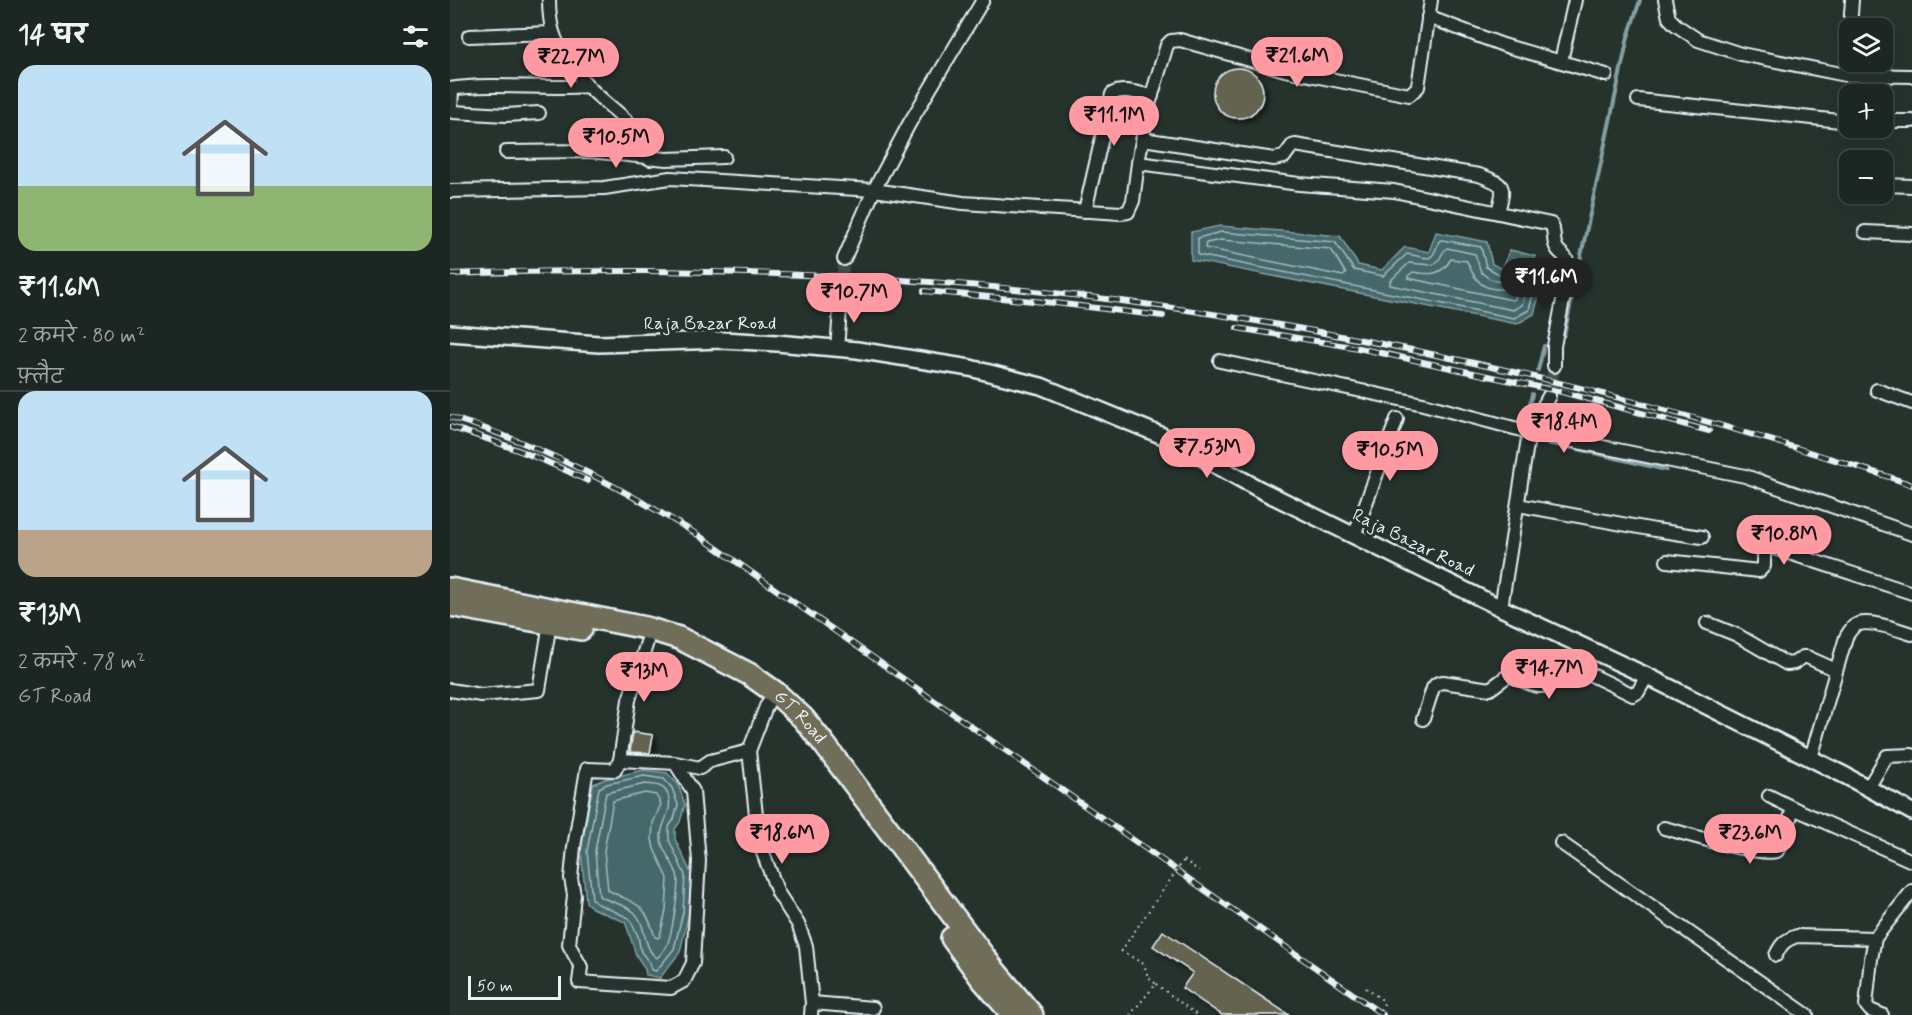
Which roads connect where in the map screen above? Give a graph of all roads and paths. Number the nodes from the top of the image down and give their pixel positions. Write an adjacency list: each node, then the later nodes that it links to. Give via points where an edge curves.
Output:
1 (549, 0): 9 (street)
2 (983, 0): 33 (street)
3 (1431, 0): 7 (street)
4 (1575, 0): 11 (street)
5 (1665, 0): 14 (street, via 1668,18 1698,40 1741,54)
6 (1852, 0): 8 (street)
7 (1428, 18): 11 (street); 18 (street, via 1418,87 1409,95 1285,70 1180,40 1167,45)
8 (1851, 18)
9 (553, 33): 10 (street); 16 (street)
10 (469, 36)
11 (1561, 61): 13 (street)
12 (1846, 72): 14 (street)
13 (1606, 75)
14 (1846, 75): 15 (street)
15 (1912, 76)
16 (588, 86): 17 (street, via 492,85); 27 (street, via 633,126)
17 (451, 89): 20 (street, via 453,112)
18 (1152, 96): 24 (street); 35 (street, via 1124,91 1112,94)
19 (1638, 100): 21 (street)
20 (539, 113)
21 (1839, 121)
22 (1893, 121): 23 (street)
23 (1912, 121)
24 (1143, 139): 29 (street); 36 (street, via 1274,159 1284,157 1294,145 1470,173 1502,187)
25 (506, 152): 27 (street, via 590,151)
26 (724, 156): 28 (street)
27 (650, 159): 28 (street)
28 (671, 159): 30 (street)
29 (1138, 163): 35 (street, via 1128,212); 36 (street, via 1299,184 1394,191)
30 (670, 178): 33 (street); 34 (street, via 604,188)
31 (1893, 185): 32 (street)
32 (1912, 186)
33 (874, 190): 35 (street, via 963,203); 39 (street)
34 (450, 191)
35 (1085, 211)
36 (1498, 212): 44 (street, via 1550,222 1555,246 1568,261)
37 (1864, 232): 38 (street)
38 (1912, 234)
39 (844, 259)
40 (841, 297): 42 (street)
41 (450, 333): 42 (street, Raja Bazar Road, via 598,344 722,340)
42 (837, 349): 52 (street, Raja Bazar Road, via 969,368 1041,386 1163,436)
43 (1220, 361): 49 (street, via 1423,404)
44 (1554, 366)
45 (1877, 390): 47 (street)
46 (1549, 396): 49 (street)
47 (1912, 403)
48 (1397, 418): 52 (street)
49 (1529, 432): 50 (street); 51 (street, via 1745,476)
50 (1518, 505): 53 (street); 58 (street)
51 (1912, 534)
52 (1354, 536): 58 (street, Raja Bazar Road)
53 (1702, 537)
54 (1667, 561): 56 (street, via 1759,571 1764,566 1764,548 1771,547)
55 (450, 589): 59 (highway, GT Road)
56 (1912, 593)
57 (450, 604): 61 (highway, GT Road)
58 (1501, 608): 65 (street, Raja Bazar Road)
59 (585, 622): 61 (highway, GT Road); 63 (highway, GT Road); 67 (highway, GT Road, via 646,628 680,638 749,674)
60 (1707, 622): 64 (street, via 1787,664 1807,657)
61 (550, 623): 66 (street, via 538,690 481,695)
62 (1912, 634): 64 (street, via 1860,623 1846,637)
63 (646, 642): 67 (highway, GT Road, via 709,666); 72 (street, via 629,700)
64 (1836, 670): 71 (street)
65 (1647, 676): 68 (street, via 1633,695 1573,666 1540,686 1510,676 1490,689 1443,682 1433,688); 71 (street, Raja Bazar Road)
66 (450, 690)
67 (772, 699): 69 (street); 90 (highway, GT Road); 91 (highway, GT Road, via 803,718)
68 (1423, 719)
69 (749, 751): 73 (street, via 710,761 700,768); 88 (street, via 759,842 778,893 798,924 806,946)
70 (1912, 755): 74 (street, via 1887,756)
71 (1811, 758): 74 (street, Raja Bazar Road)
72 (620, 760): 73 (street); 73 (street, via 615,770 587,769 571,878 574,895 569,945 581,967 579,982 671,988 684,981 693,963 699,861 693,791)
73 (675, 763)
74 (1868, 788): 77 (street, Raja Bazar Road)
75 (1769, 796): 76 (street)
76 (1793, 808): 78 (street, via 1784,840 1777,851 1770,853); 80 (street)
77 (1912, 812)
78 (1664, 828)
79 (1561, 843): 95 (street)
80 (1912, 861)
81 (1199, 871): 85 (path, bridge, via 1184,860 1121,951 1144,964 1148,977)
82 (1912, 891): 83 (street)
83 (1875, 938): 84 (street, via 1797,936 1787,939); 89 (street)
84 (1776, 956)
85 (1156, 984): 92 (path); 93 (path)
86 (1366, 988): 94 (path, bridge, via 1385,1002)
87 (873, 1008): 88 (street)
88 (812, 1009)
89 (1866, 1010): 96 (street)
90 (1013, 1015)
91 (1032, 1015)
92 (1130, 1015)
93 (1197, 1015)
94 (1377, 1015)
95 (1807, 1015)
96 (1882, 1015)

